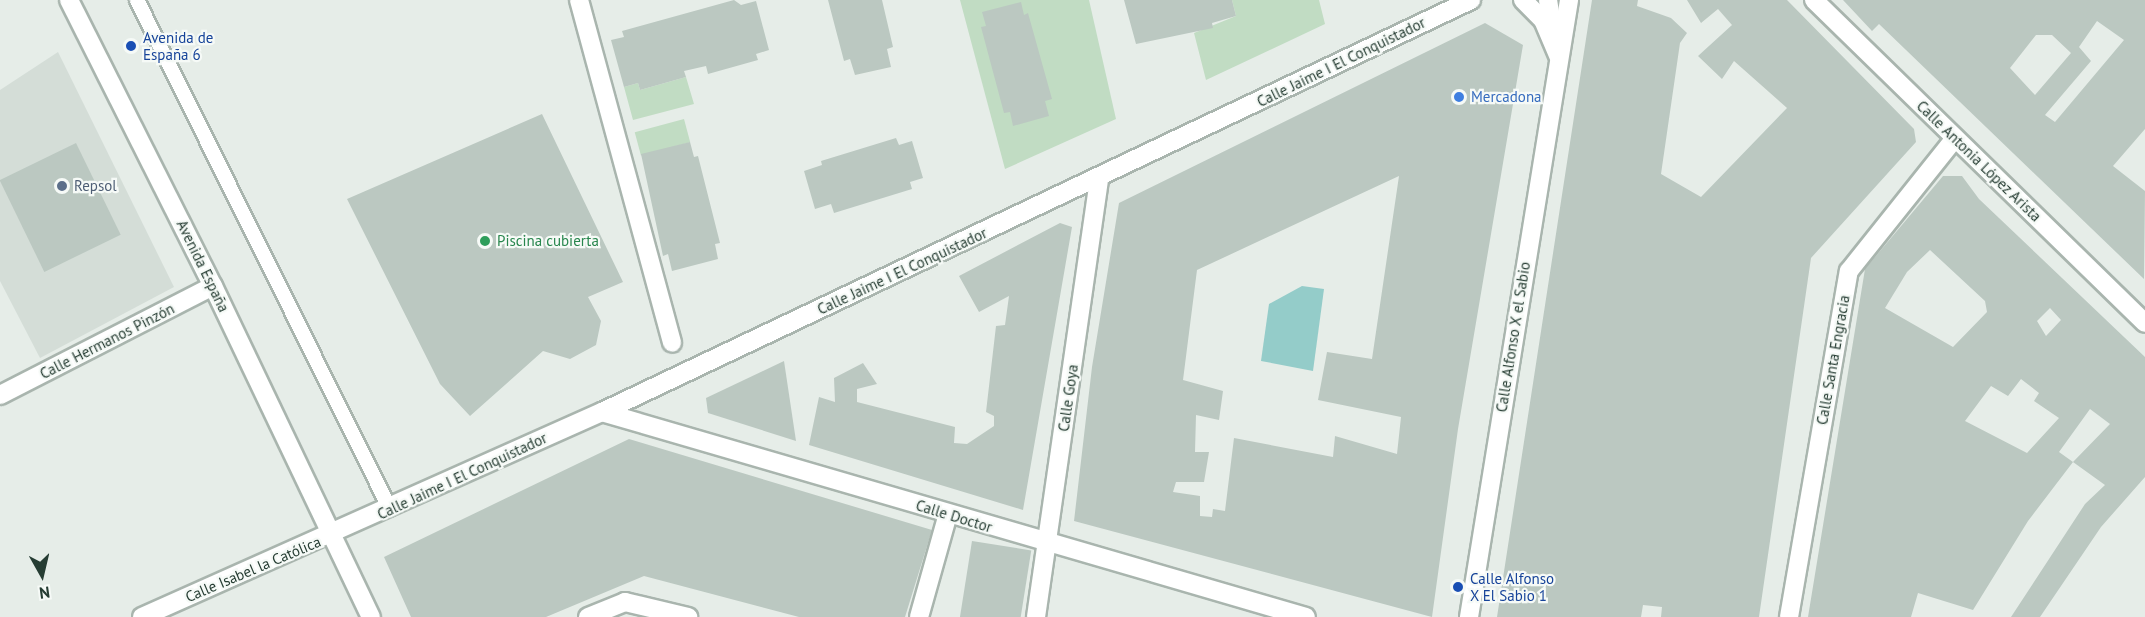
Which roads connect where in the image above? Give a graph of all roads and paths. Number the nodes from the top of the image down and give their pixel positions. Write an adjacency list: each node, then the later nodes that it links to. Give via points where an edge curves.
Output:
1 (69, 0): 12 (street, Avenida España)
2 (137, 0): 17 (lane)
3 (579, 0): 14 (street)
4 (1471, 0): 11 (street, Calle Jaime I El Conquistador)
5 (1523, 0): 9 (street, via 1543,20)
6 (1548, 0): 9 (street)
7 (1569, 0): 9 (street)
8 (1814, 0): 10 (street, Calle Antonia López Arista)
9 (1558, 56): 28 (street, Calle Alfonso X el Sabio)
10 (1955, 138): 13 (street, Calle Antonia López Arista); 29 (street, Calle Santa Engracia, via 1848,271)
11 (1099, 178): 16 (street, Calle Jaime I El Conquistador); 20 (street, Calle Goya)
12 (213, 286): 15 (street, Calle Hermanos Pinzón); 19 (street, Avenida España)
13 (2145, 323)
14 (672, 342)
15 (0, 395)
16 (602, 412): 17 (street, Calle Jaime I El Conquistador); 18 (street, Calle Doctor)
17 (390, 509): 19 (street, Calle Jaime I El Conquistador)
18 (948, 514): 20 (street, Calle Doctor); 25 (street)
19 (331, 536): 21 (street, Calle Isabel la Católica); 22 (street, Avenida España)
20 (1048, 543): 26 (street, Calle Goya); 27 (street, Calle Doctor)
21 (142, 617)
22 (371, 617)
23 (588, 617): 24 (street, via 626,602)
24 (688, 617)
25 (919, 617)
26 (1036, 617)
27 (1306, 617)
28 (1469, 617)
29 (1789, 617)

